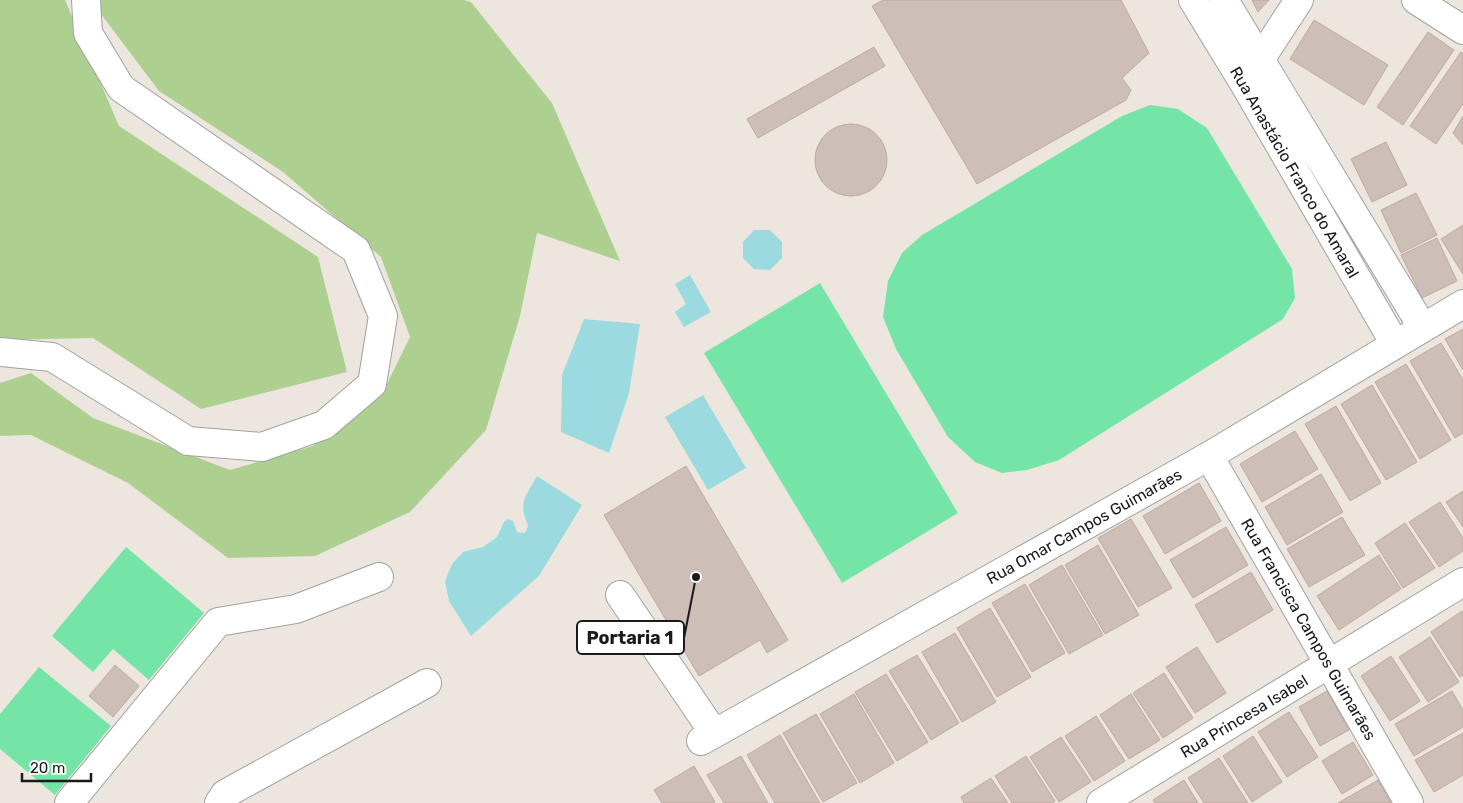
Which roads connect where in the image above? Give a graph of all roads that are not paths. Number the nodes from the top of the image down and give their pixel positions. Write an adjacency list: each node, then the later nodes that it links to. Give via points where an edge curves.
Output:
1 (86, 0): 12 (street, via 88,33 121,88 356,250 383,316 372,384 324,425 262,447 188,441 52,357)
2 (1193, 0): 8 (street, Rua Anastácio Franco do Amaral)
3 (1224, 0): 7 (street, Rua Anastácio Franco do Amaral)
4 (1299, 0): 7 (street)
5 (1416, 0): 6 (street)
6 (1463, 30)
7 (1260, 59): 8 (street); 10 (street, Rua Anastácio Franco do Amaral)
8 (1245, 85): 11 (street, Rua Anastácio Franco do Amaral)
9 (1463, 304): 10 (street, Rua Omar Campos Guimarães)
10 (1423, 328): 11 (street, Rua Omar Campos Guimarães)
11 (1395, 344): 13 (street, Rua Omar Campos Guimarães)
12 (0, 352)
13 (1209, 456): 16 (street, Rua Omar Campos Guimarães, via 707,737); 17 (street, Rua Francisca Campos Guimarães)
14 (379, 577): 19 (street, via 296,609 218,622)
15 (1463, 582): 17 (street, Rua Princesa Isabel)
16 (620, 595)
17 (1330, 664): 21 (street, Rua Princesa Isabel); 22 (street, Rua Francisca Campos Guimarães)
18 (427, 683): 20 (street, via 226,794)
19 (69, 803)
20 (219, 803)
21 (1101, 803)
22 (1408, 803)

